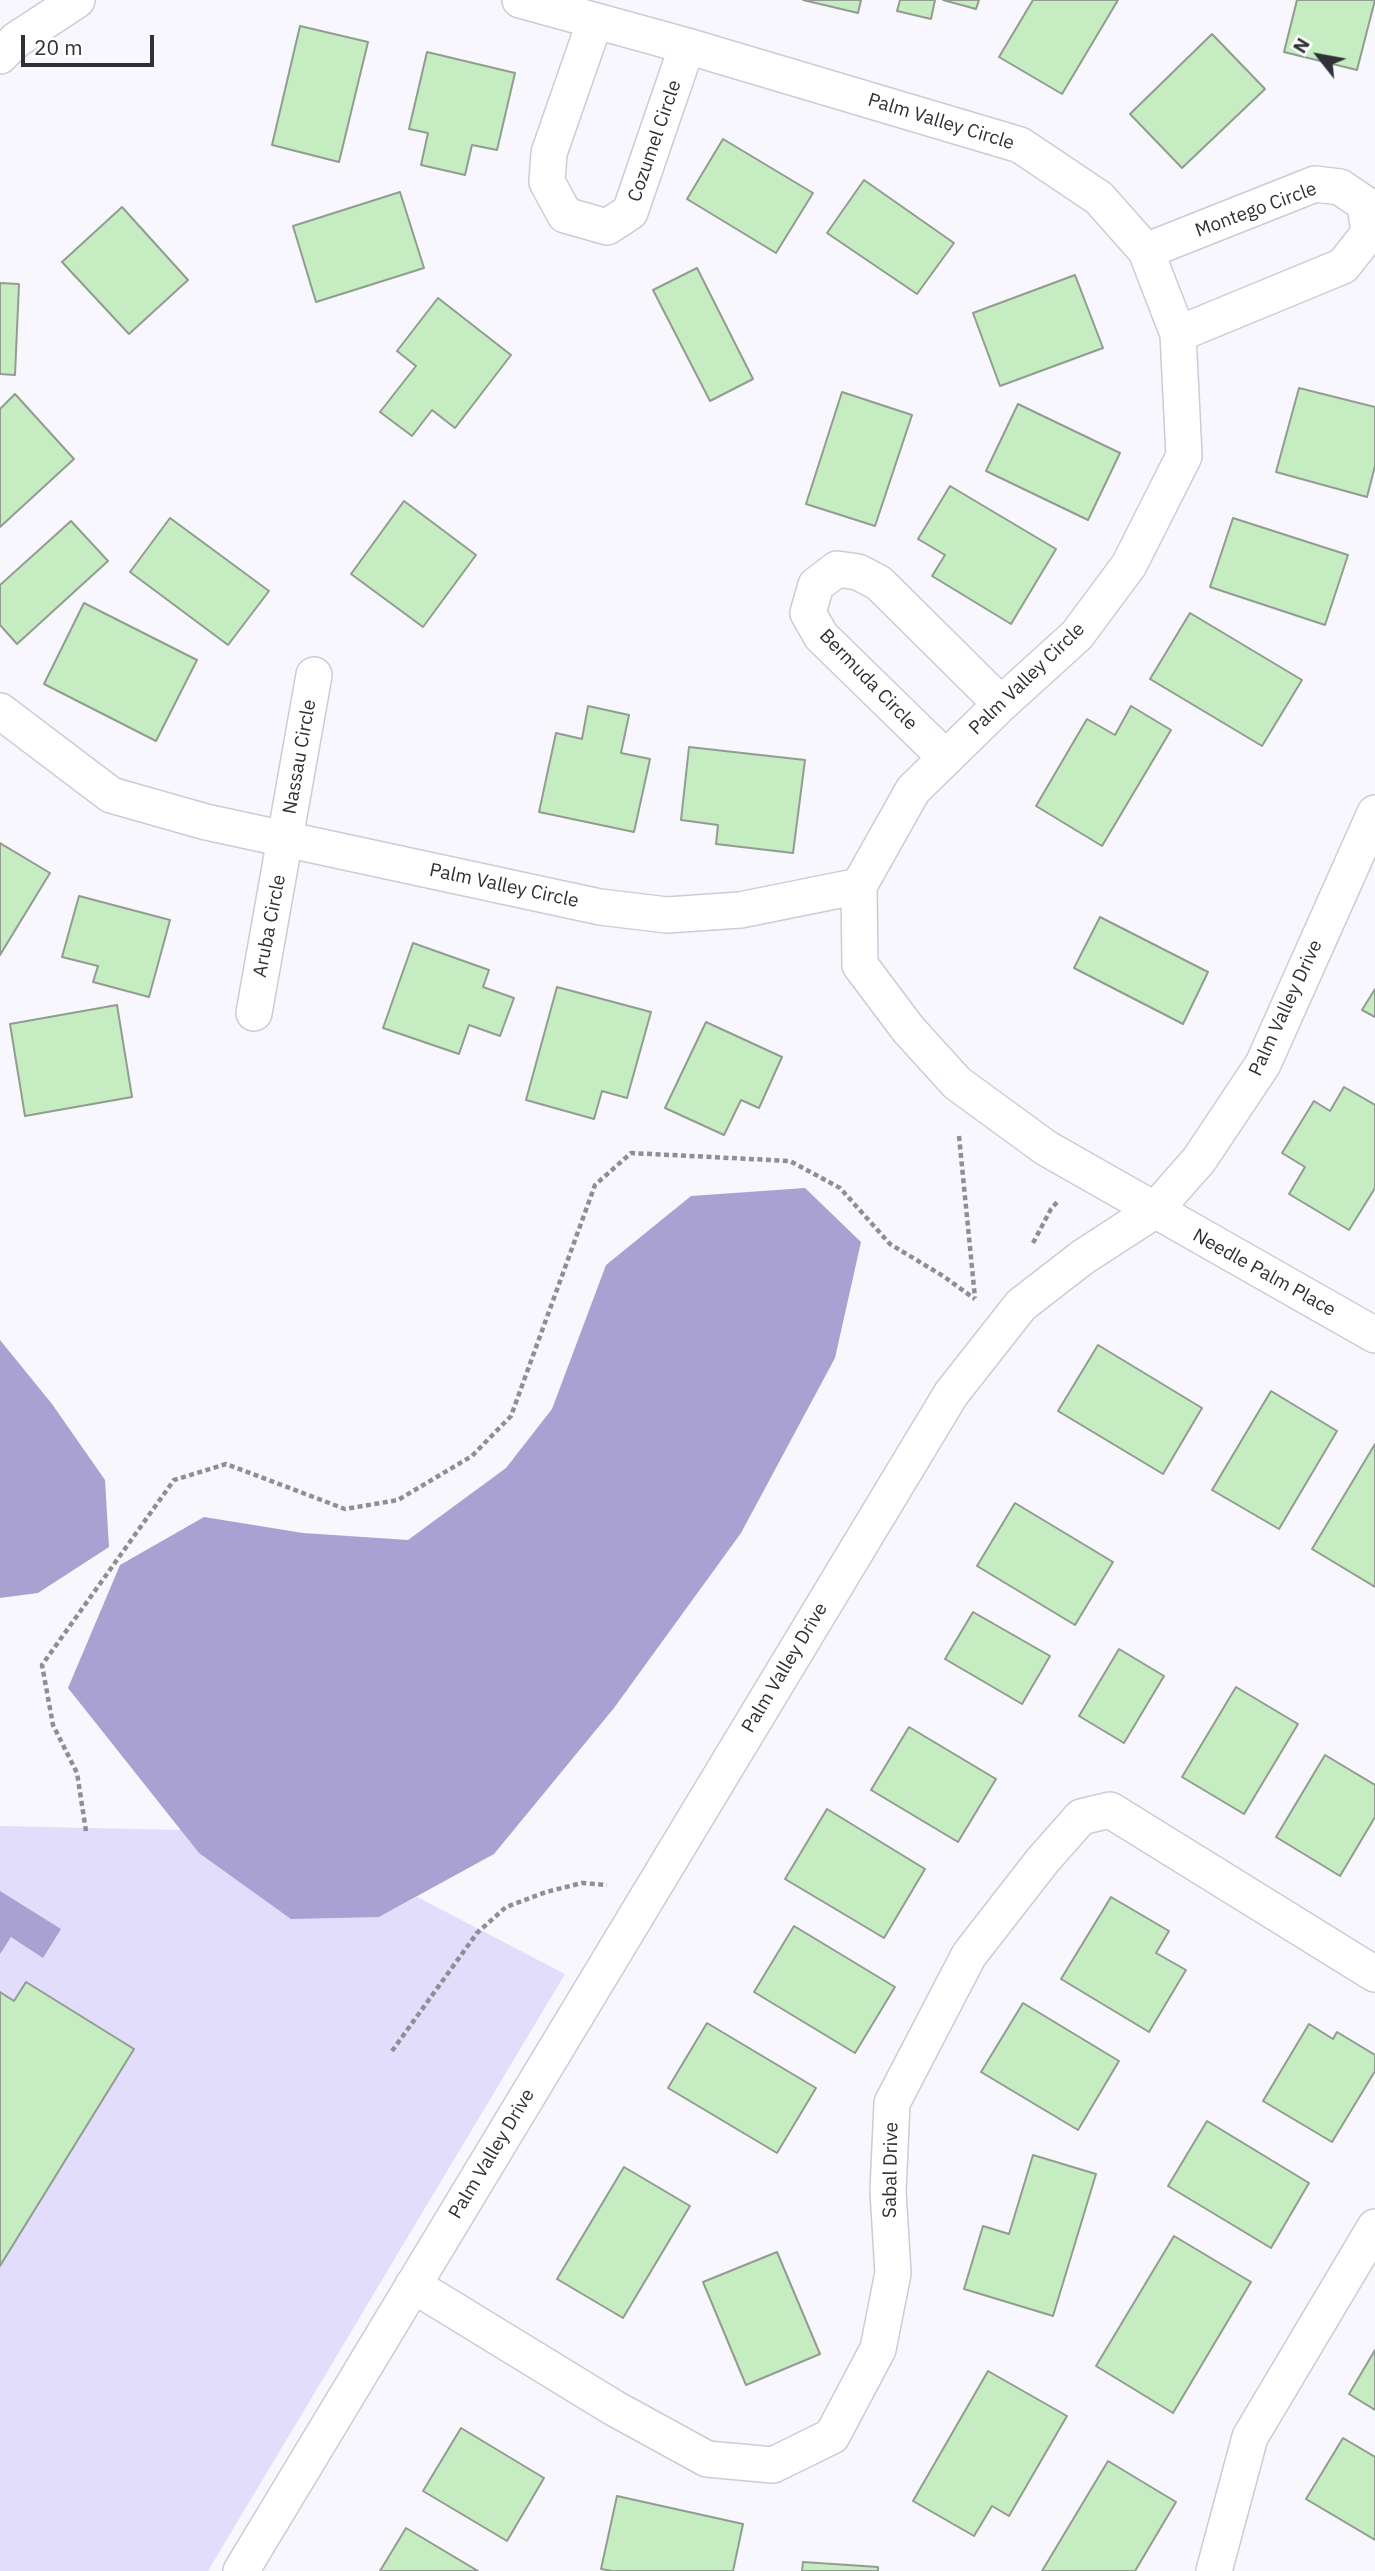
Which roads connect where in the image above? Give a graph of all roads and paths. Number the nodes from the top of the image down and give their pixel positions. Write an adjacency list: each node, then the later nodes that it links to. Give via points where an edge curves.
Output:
1 (77, 0): 5 (street, via 16,40)
2 (520, 0): 3 (street, Palm Valley Circle)
3 (595, 21): 4 (street, Palm Valley Circle); 4 (street, Cozumel Circle, via 549,153 547,182 565,215 597,224 607,226 630,212)
4 (687, 46): 6 (street, Palm Valley Circle, via 1020,145 1099,198)
5 (0, 56)
6 (1146, 251): 7 (street, Palm Valley Circle); 7 (street, Montego Circle, via 1315,184 1340,187 1365,204 1369,233 1343,266)
7 (1178, 334): 9 (street, Palm Valley Circle, via 1184,456 1129,565 1077,635)
8 (314, 675): 13 (street, Nassau Circle)
9 (1001, 704): 11 (street, Palm Valley Circle); 11 (street, Bermuda Circle, via 879,583 858,572 837,569 816,585 808,613 821,636)
10 (0, 710): 13 (street, Palm Valley Circle, via 111,796)
11 (946, 758): 14 (street, Palm Valley Circle, via 913,790)
12 (1375, 813): 18 (street, Palm Valley Drive, via 1263,1064 1199,1160)
13 (286, 840): 14 (street, Palm Valley Circle, via 600,907 667,915 740,910); 15 (street, Aruba Circle)
14 (859, 886): 16 (street, Needle Palm Place, via 860,965 908,1029)
15 (254, 1013)
16 (957, 1083): 17 (street, Needle Palm Place, via 1046,1148); 21 (path)
17 (1086, 1171): 18 (street, Needle Palm Place); 19 (path, via 1051,1209)
18 (1154, 1211): 23 (street, Needle Palm Place); 29 (street, Palm Valley Drive, via 1083,1257 1021,1306 951,1394)
19 (1029, 1250)
20 (984, 1291): 21 (path)
21 (975, 1299): 22 (path); 24 (path, via 890,1244 840,1188 790,1161 631,1153 595,1185 511,1416 472,1456 398,1500 345,1509 226,1464 174,1480 42,1665 53,1725 77,1773)
22 (967, 1309)
23 (1375, 1335)
24 (86, 1831)
25 (615, 1877): 27 (path, via 608,1885 582,1883 506,1907 477,1933)
26 (1375, 1974): 29 (street, Sabal Drive, via 1110,1810 1081,1817 969,1955 892,2103 888,2191 893,2273 878,2348 832,2436 773,2465 707,2459)
27 (392, 2052)
28 (1375, 2227): 31 (street, via 1250,2437)
29 (413, 2285): 30 (street, Palm Valley Drive)
30 (241, 2571)
31 (1214, 2571)

